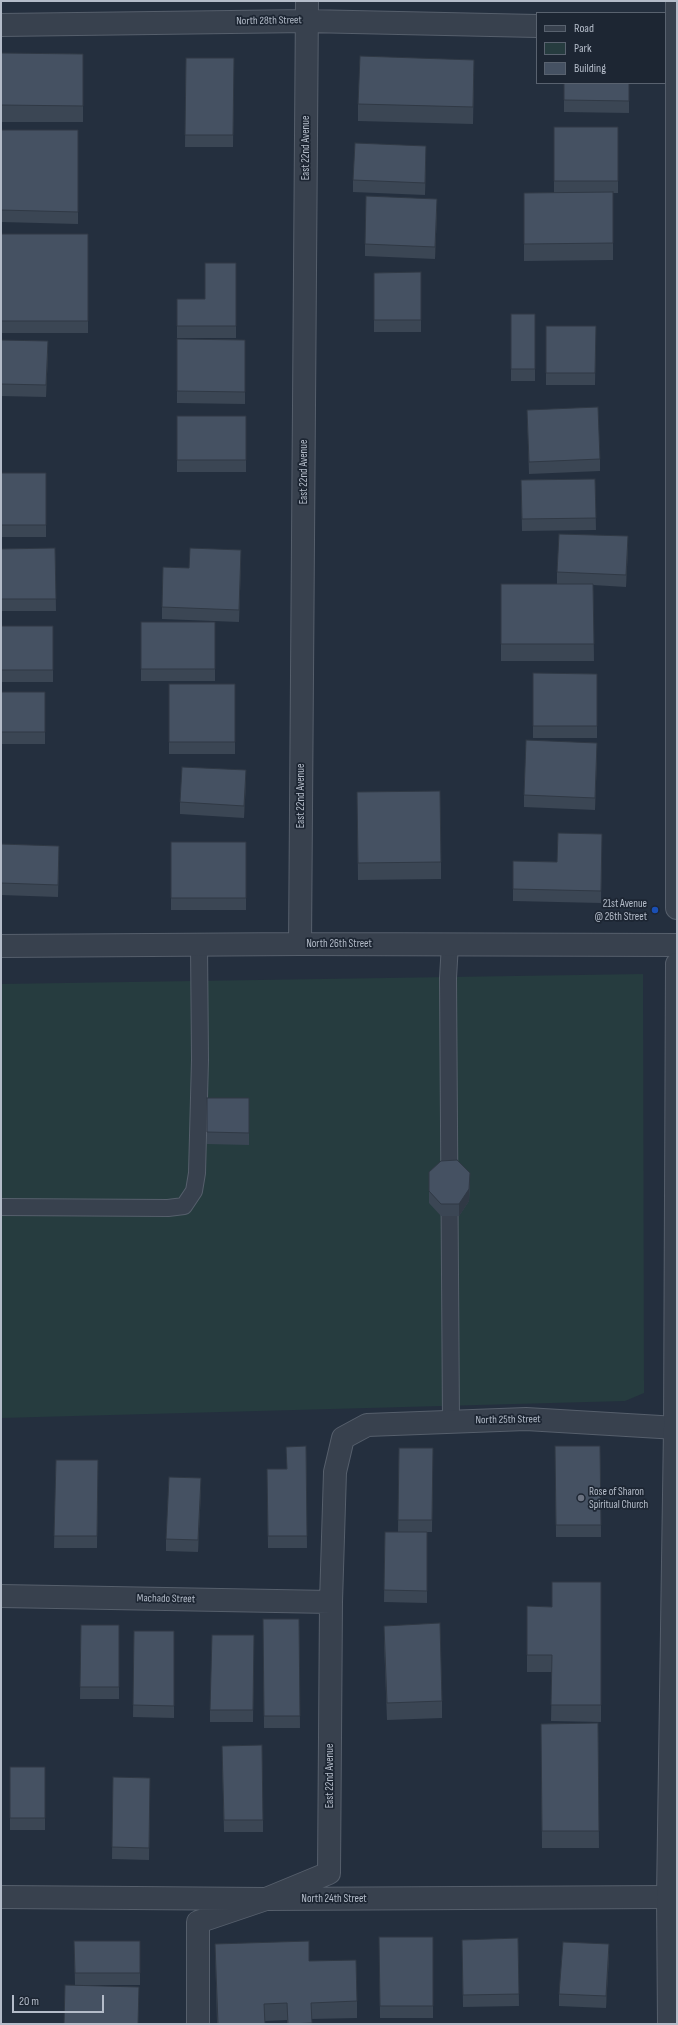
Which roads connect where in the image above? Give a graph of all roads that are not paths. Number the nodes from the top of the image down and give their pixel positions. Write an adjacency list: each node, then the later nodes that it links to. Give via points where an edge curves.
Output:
1 (677, 1): 6 (street)
2 (307, 11): 3 (street, North 28th Street); 4 (street, North 28th Street); 10 (street, East 22nd Avenue)
3 (1, 25)
4 (536, 26)
5 (666, 28): 6 (street)
6 (677, 28): 7 (street)
7 (677, 493): 8 (street)
8 (677, 908)
9 (199, 944): 10 (street, North 26th Street); 13 (street, North 26th Street); 15 (lane, via 200,1060 197,1173 194,1191 184,1206)
10 (300, 944): 11 (street, North 26th Street)
11 (450, 944): 12 (street, North 26th Street); 16 (lane)
12 (677, 944)
13 (1, 946)
14 (677, 964): 17 (street)
15 (1, 1207)
16 (450, 1421): 17 (street, North 25th Street, via 526,1419); 18 (street, North 25th Street, via 367,1424)
17 (676, 1428): 22 (street)
18 (343, 1438): 20 (street, East 22nd Avenue, via 336,1472)
19 (1, 1596): 20 (street, Machado Street)
20 (331, 1602): 23 (street, East 22nd Avenue, via 329,1873)
21 (1, 1897): 23 (street, North 24th Street)
22 (668, 1897): 23 (street, North 24th Street); 25 (street)
23 (266, 1899): 24 (street, East 22nd Avenue, via 198,1922)
24 (198, 2024)
25 (669, 2024)

